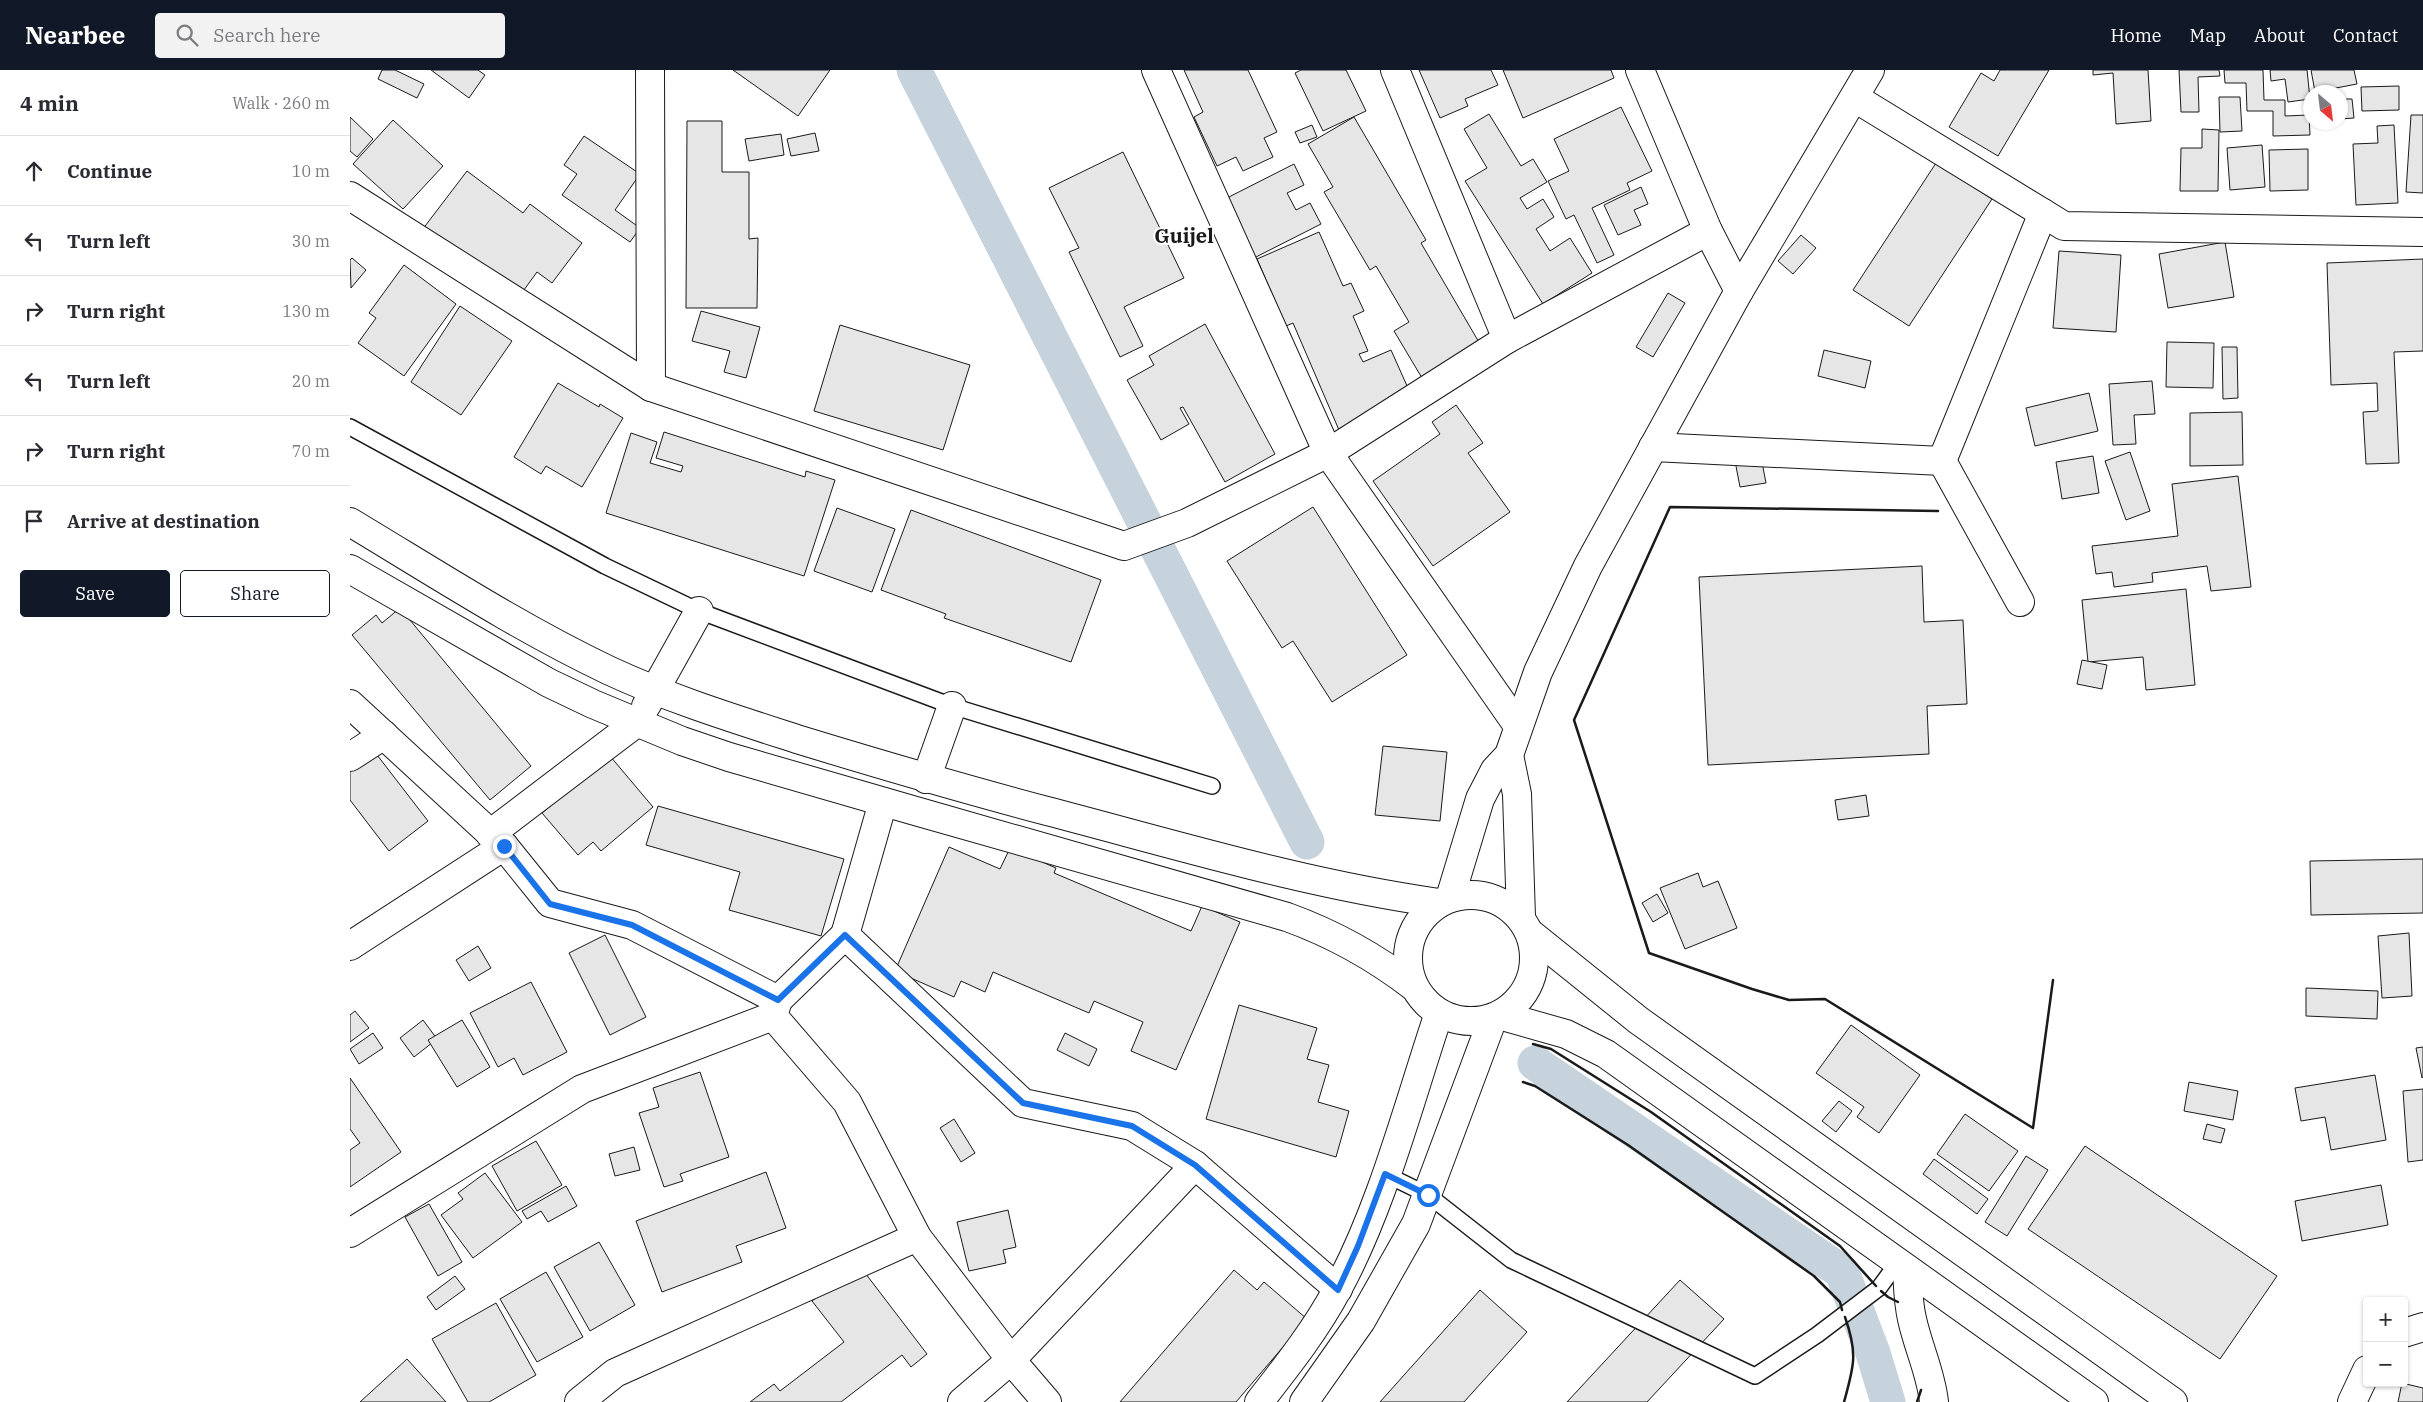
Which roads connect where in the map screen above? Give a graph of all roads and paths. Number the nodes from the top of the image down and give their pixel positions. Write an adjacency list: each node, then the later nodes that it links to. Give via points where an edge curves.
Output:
1 (650, 70): 13 (street)
2 (1156, 70): 16 (street)
3 (1395, 70): 12 (street)
4 (1640, 70): 9 (street)
5 (1870, 70): 6 (street)
6 (1854, 98): 8 (street); 11 (street)
7 (350, 196): 13 (street)
8 (2043, 213): 10 (street, via 2064,226); 17 (street)
9 (1708, 231): 11 (street); 12 (street)
10 (2423, 232)
11 (1739, 291): 15 (street)
12 (1507, 339): 16 (street)
13 (651, 387): 16 (street, via 1124,546 1187,523)
14 (350, 427): 21 (lane, via 605,566)
15 (1653, 447): 17 (street); 26 (street, via 1588,566 1538,672)
16 (1328, 453): 26 (street)
17 (1942, 461): 20 (street)
18 (350, 522): 22 (street, via 524,626 602,667)
19 (350, 569): 25 (street, via 507,661)
20 (2020, 602)
21 (699, 611): 22 (street); 24 (lane)
22 (655, 690): 25 (street); 30 (street, via 737,720)
23 (350, 704): 27 (street)
24 (952, 706): 30 (street); 31 (lane)
25 (636, 723): 32 (street, via 729,757); 33 (street)
26 (1518, 726): 28 (street)
27 (384, 735): 29 (street); 33 (street)
28 (1509, 755): 34 (street, via 1495,770 1480,799); 35 (street, via 1517,794)
29 (350, 757)
30 (926, 779): 34 (street, via 1292,876 1364,892)
31 (1212, 786)
32 (883, 802): 36 (street); 38 (street, via 1287,917 1354,945)
33 (497, 840): 37 (street); 39 (street, via 550,904 632,925)
34 (1444, 900): 35 (street, via 1469,894 1488,896 1506,904); 38 (street, via 1424,915 1413,931 1408,969)
35 (1526, 925): 41 (street, via 1535,952 1534,971 1527,989 1515,1004); 60 (street, via 1638,1020)
36 (845, 935): 39 (street); 42 (street, via 1023,1103 1132,1126)
37 (350, 946)
38 (1414, 987): 40 (street)
39 (775, 1008): 45 (street, via 582,1089); 46 (street, via 847,1102)
40 (1439, 1013): 41 (street, via 1466,1021); 43 (street)
41 (1496, 1016): 44 (street); 47 (street, via 1566,1034 1606,1054)
42 (1195, 1165): 48 (street); 51 (street)
43 (1385, 1174): 44 (lane); 48 (street)
44 (1428, 1195): 47 (lane, via 1511,1260 1755,1376 1817,1335 1879,1288); 57 (street, via 1416,1224 1371,1305)
45 (350, 1233)
46 (917, 1238): 51 (street); 53 (street, via 615,1373)
47 (1903, 1265): 58 (street, via 1912,1321 1928,1366); 59 (street)
48 (1338, 1290): 56 (street, via 1313,1331)
49 (2423, 1328): 50 (street)
50 (2408, 1332)
51 (1011, 1360): 54 (street); 55 (street)
52 (2363, 1379): 61 (street)
53 (579, 1402)
54 (962, 1402)
55 (1047, 1402)
56 (1259, 1402)
57 (1304, 1402)
58 (1934, 1402)
59 (2094, 1402)
60 (2173, 1402)
61 (2352, 1402)

